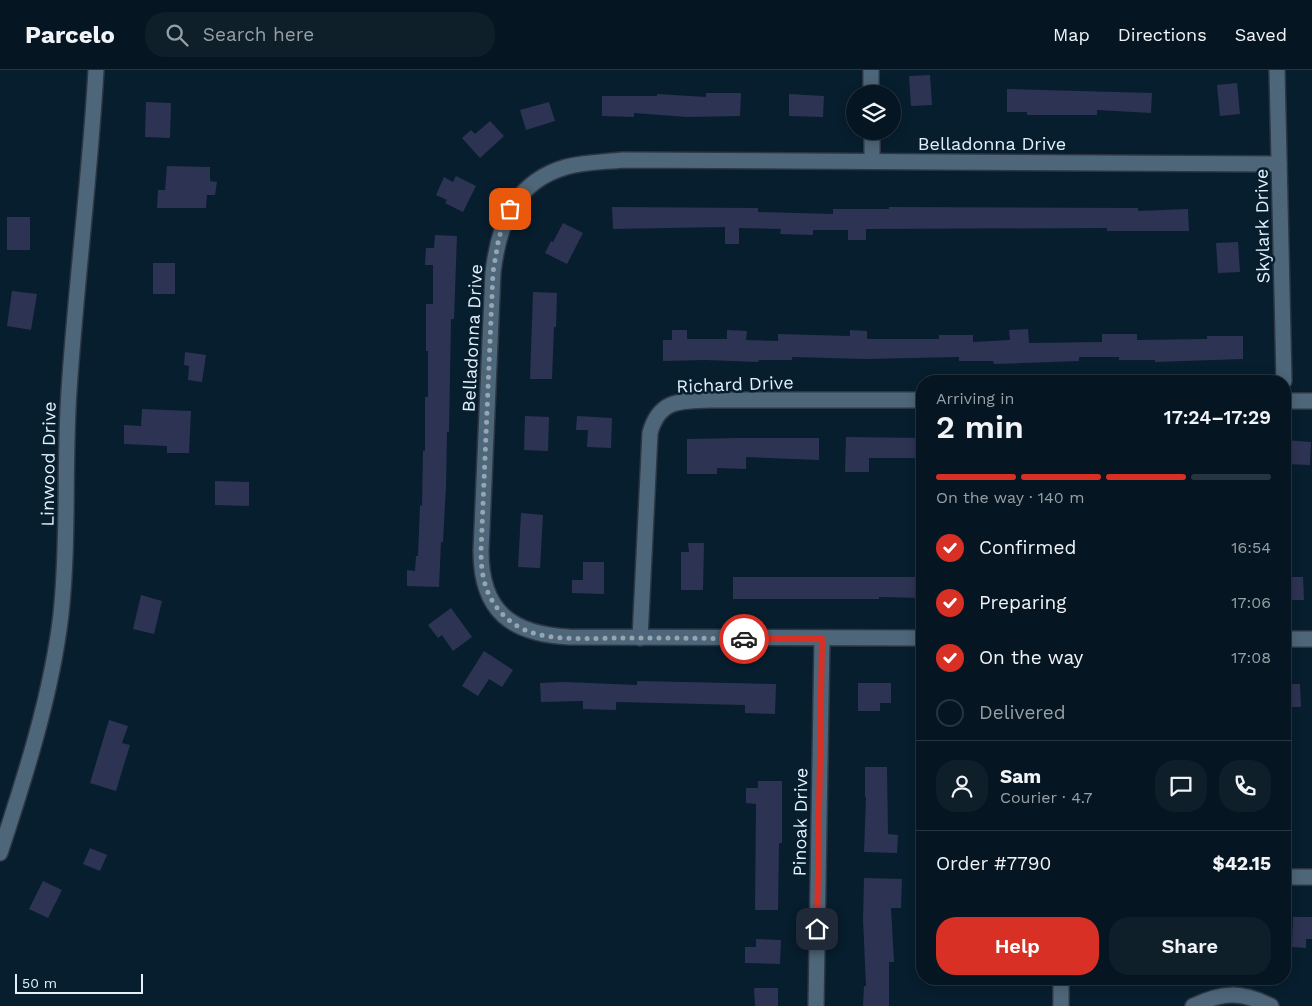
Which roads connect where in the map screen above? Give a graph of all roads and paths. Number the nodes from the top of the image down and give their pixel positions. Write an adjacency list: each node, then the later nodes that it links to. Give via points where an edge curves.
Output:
1 (96, 70): 17 (street, Linwood Drive, via 68,394 61,613 46,694)
2 (871, 70): 4 (street)
3 (1277, 70): 7 (street, Skylark Drive)
4 (871, 85)
5 (872, 140): 6 (street)
6 (872, 161): 7 (street, Belladonna Drive); 12 (street, Belladonna Drive, via 623,160 585,164 539,179 510,209 498,240 493,272 481,551 487,593 515,625 539,634 569,638)
7 (1279, 164): 8 (street, Skylark Drive)
8 (1284, 375)
9 (916, 400): 12 (street, Richard Drive, via 710,400 667,406 655,419 650,433)
10 (1291, 401): 11 (street)
11 (1312, 401)
12 (640, 638): 14 (street, Belladonna Drive)
13 (916, 638): 14 (street, Belladonna Drive)
14 (822, 639): 21 (street, Pinoak Drive)
15 (1291, 639): 16 (street)
16 (1312, 639)
17 (0, 853)
18 (1291, 877): 19 (street)
19 (1312, 877)
20 (1061, 985): 22 (street)
21 (816, 1006)
22 (1061, 1006)
23 (1193, 1006): 24 (street, via 1209,998 1233,994 1257,999)
24 (1270, 1006)

